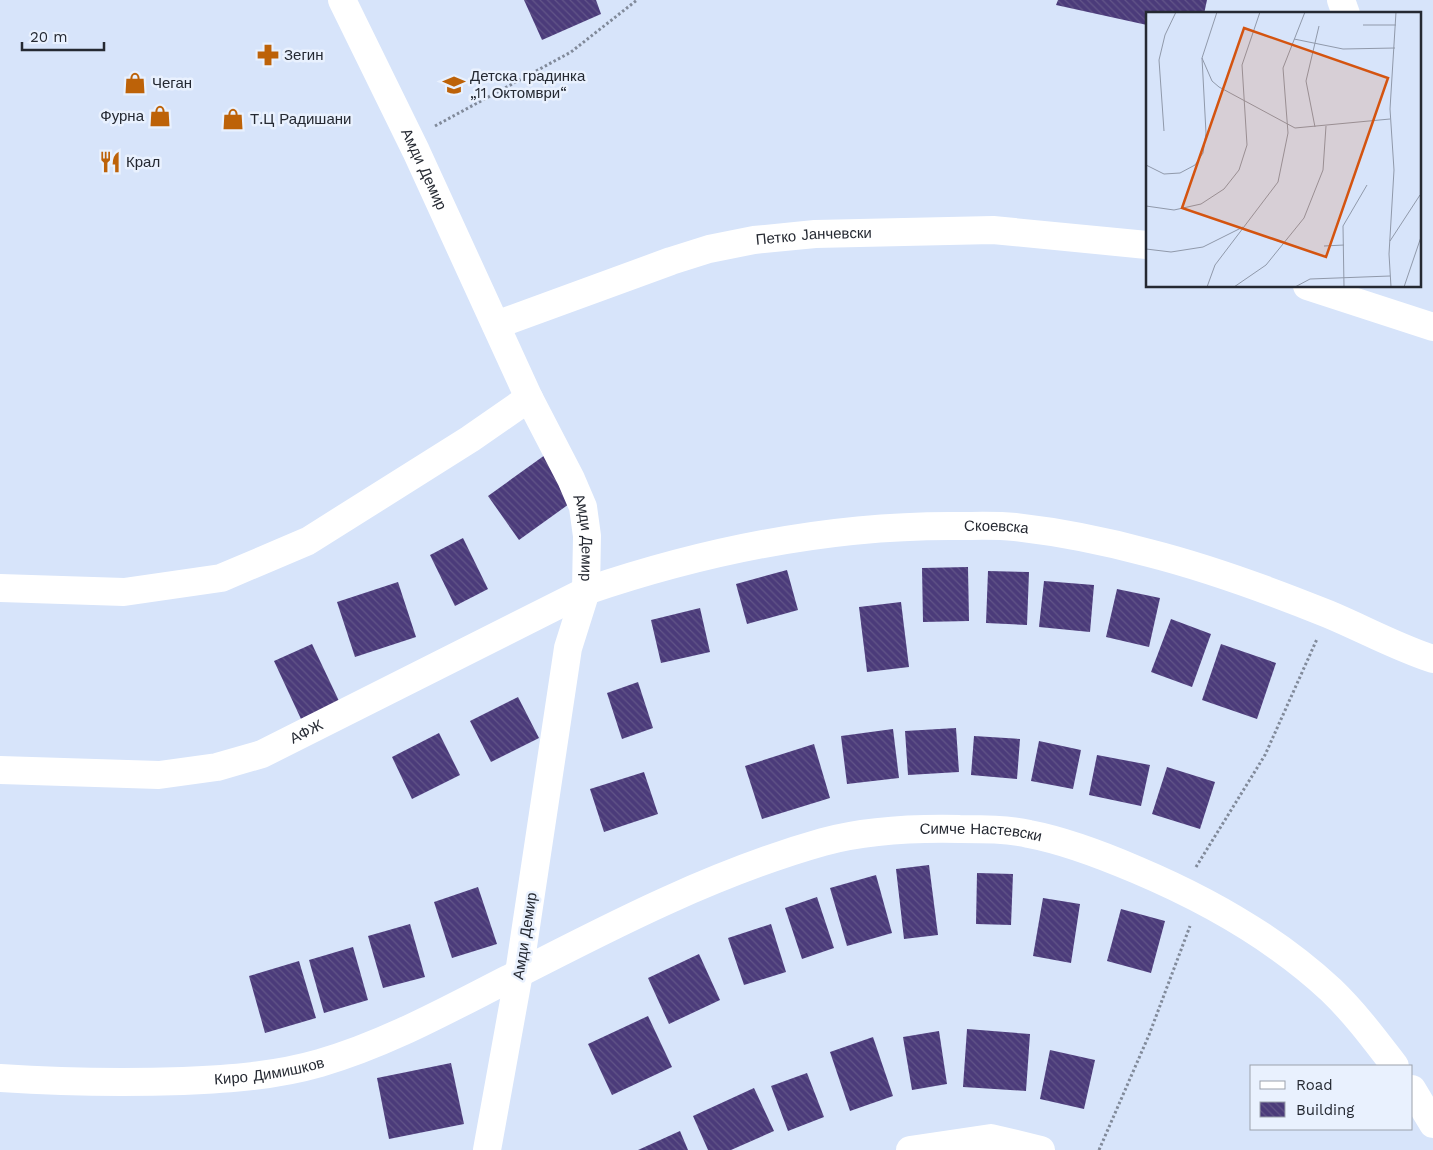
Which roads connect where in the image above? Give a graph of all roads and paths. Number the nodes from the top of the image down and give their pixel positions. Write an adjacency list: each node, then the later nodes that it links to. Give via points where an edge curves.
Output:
1 (342, 0): 5 (street, Амди Демир)
2 (637, 0): 5 (path, via 571,52)
3 (1341, 0): 4 (street)
4 (1345, 12)
5 (410, 140): 8 (street, Амди Демир)
6 (1146, 245): 8 (street, Петко Јанчевски, via 993,230 815,234 754,240 709,249)
7 (1312, 288): 9 (street)
8 (496, 325): 10 (street, Амди Демир)
9 (1433, 327)
10 (529, 398): 11 (street, via 470,439 308,540 221,578 124,592); 12 (street, Амди Демир, via 583,507 587,536)
11 (0, 588)
12 (586, 591): 13 (street, Скоевска, via 644,572 795,538 927,526 1013,526 1149,553); 17 (street, АФЖ, via 262,754 217,767 159,775); 19 (street, Амди Демир, via 568,648)
13 (1328, 614): 14 (street, Скоевска); 18 (path, via 1265,754)
14 (1395, 646): 15 (street, Скоевска); 16 (street, Скоевска)
15 (1433, 659)
16 (1433, 676)
17 (0, 770)
18 (1191, 894): 19 (street, Симче Настевски, via 1068,843 1025,833 940,828 881,832 826,842 752,866 630,917); 20 (street, Симче Настевски, via 1246,924 1331,991 1360,1021); 27 (path, via 1149,1035)
19 (519, 973): 21 (street, Киро Димишков, via 367,1047 318,1064 224,1079 69,1083); 24 (street, Амди Демир)
20 (1394, 1065)
21 (0, 1078)
22 (1413, 1091): 23 (street)
23 (1433, 1124)
24 (487, 1150)
25 (910, 1150): 26 (street, via 991,1138)
26 (1041, 1150)
27 (1099, 1150)

